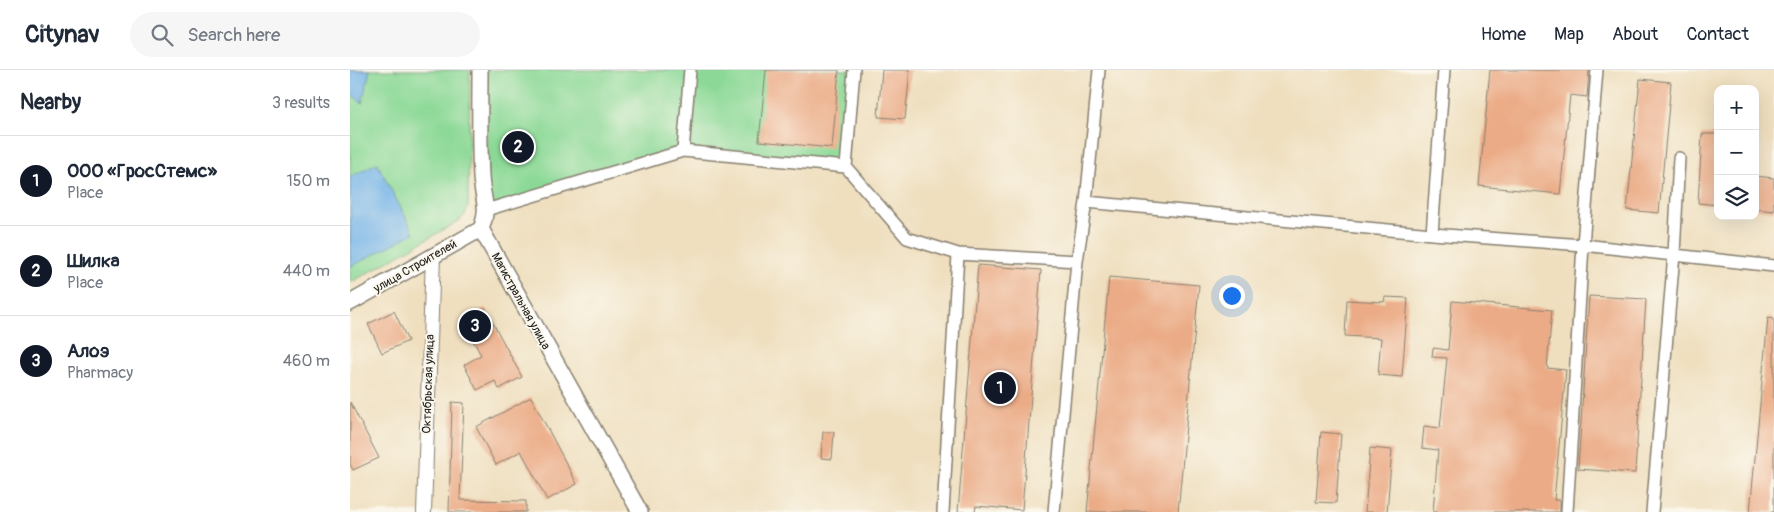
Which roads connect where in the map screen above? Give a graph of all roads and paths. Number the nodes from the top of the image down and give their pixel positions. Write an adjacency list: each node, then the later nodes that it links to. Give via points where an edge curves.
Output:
1 (480, 70): 11 (main road, via 481,178)
2 (690, 70): 7 (street)
3 (854, 70): 9 (street)
4 (1099, 70): 10 (street)
5 (1444, 70): 13 (street)
6 (1597, 70): 14 (street)
7 (683, 151): 9 (street); 11 (street)
8 (1679, 158): 16 (street)
9 (846, 167): 15 (street, via 907,238)
10 (1086, 202): 13 (street); 18 (street)
11 (486, 210): 12 (main road)
12 (481, 229): 17 (main road, улица Строителей); 22 (main road, Магистральная улица)
13 (1432, 234): 14 (street)
14 (1583, 245): 16 (street); 25 (street)
15 (958, 254): 18 (street); 23 (street)
16 (1674, 254): 19 (street); 26 (street)
17 (433, 256): 20 (main road, улица Строителей); 21 (street, Октябрьская улица)
18 (1077, 260): 24 (street)
19 (1774, 266)
20 (350, 303)
21 (424, 512)
22 (640, 512)
23 (943, 512)
24 (1054, 512)
25 (1567, 512)
26 (1652, 512)

